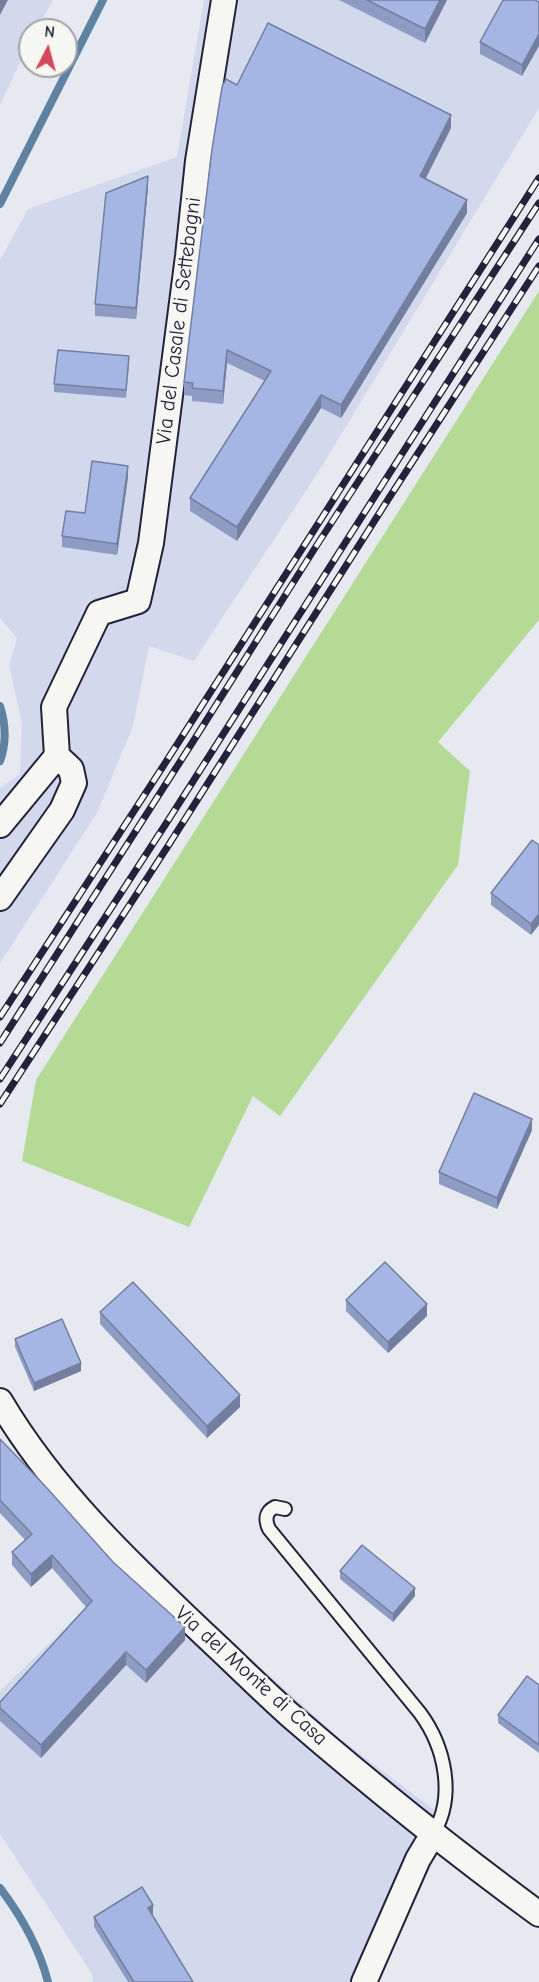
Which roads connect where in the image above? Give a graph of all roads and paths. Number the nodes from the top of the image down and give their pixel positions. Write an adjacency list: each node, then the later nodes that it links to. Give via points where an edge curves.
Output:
1 (224, 0): 2 (street, Via del Casale di Settebagni, via 199,150 152,543 138,601 99,612 54,707)
2 (57, 756): 3 (street); 4 (street, via 71,769 74,783 62,810)
3 (0, 825)
4 (0, 898)
5 (0, 1401): 7 (street, Via del Monte di Casa, via 54,1478 122,1555 291,1715)
6 (285, 1509): 7 (lane, via 275,1508 267,1514 269,1529 432,1732 443,1767 445,1798)
7 (433, 1834): 8 (street, Via del Monte di Casa); 9 (street, via 418,1859)
8 (539, 1914)
9 (364, 1982)

